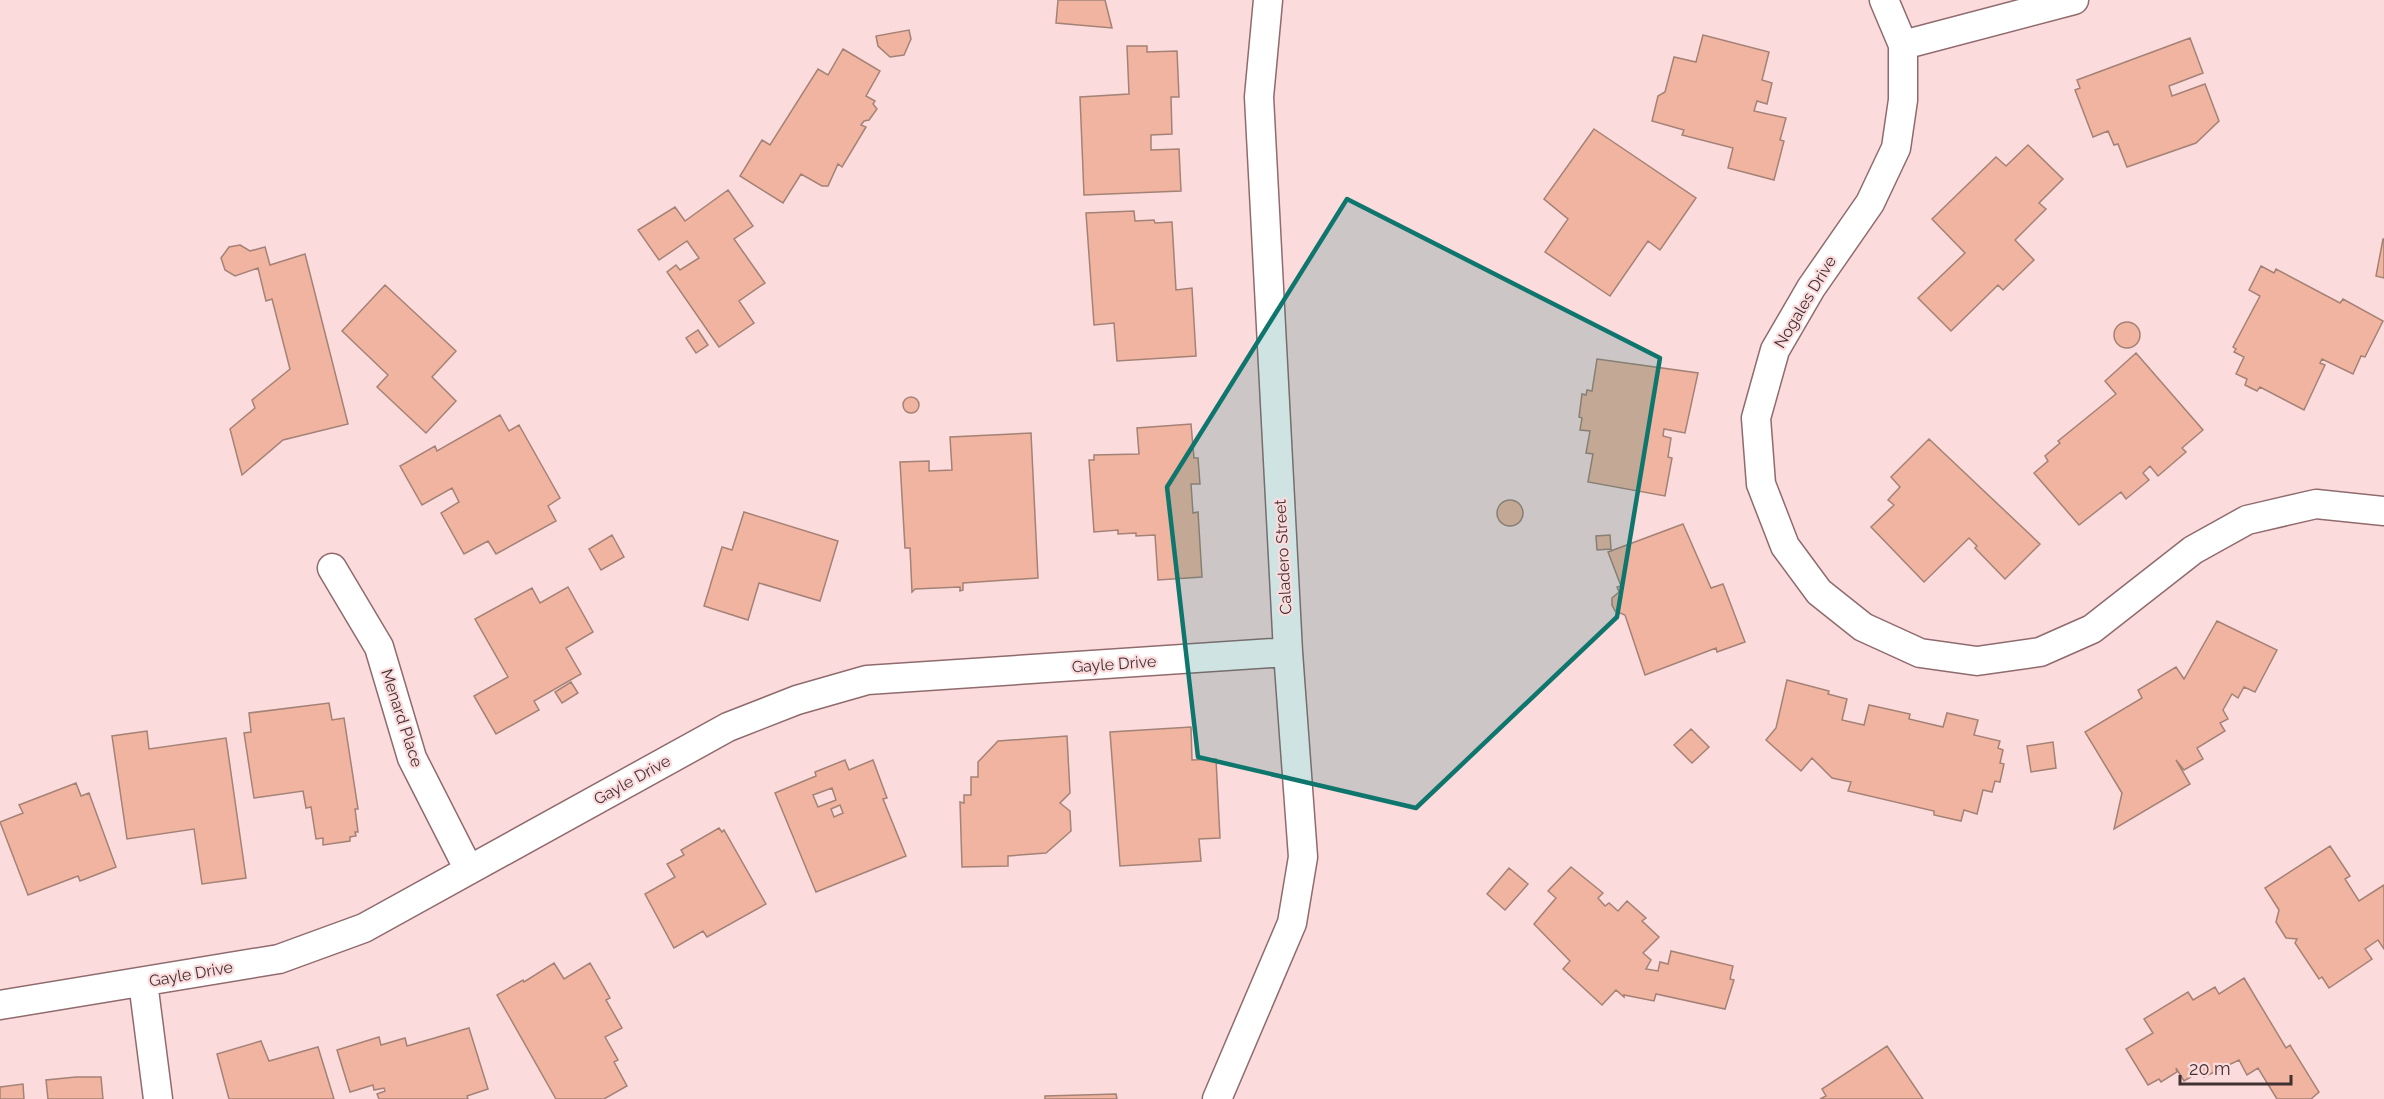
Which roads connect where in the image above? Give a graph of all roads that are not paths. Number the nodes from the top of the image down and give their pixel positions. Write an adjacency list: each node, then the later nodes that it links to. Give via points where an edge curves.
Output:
1 (1268, 0): 7 (street, Caladero Street, via 1259,97)
2 (1884, 0): 4 (street, Nogales Drive)
3 (2074, 0): 4 (street)
4 (1903, 45): 5 (street, Nogales Drive, via 1896,148 1870,203 1811,288 1775,350 1756,418 1761,484 1785,546 1819,592 1863,627 1920,653 1988,660 2040,652 2092,629 2193,550 2247,519 2316,504)
5 (2384, 511)
6 (332, 567): 8 (street, Menard Place, via 379,647 412,758)
7 (1288, 652): 8 (street, Gayle Drive, via 867,680 797,700 728,728); 12 (street, Caladero Street, via 1303,857 1292,923)
8 (469, 870): 9 (street, Gayle Drive, via 364,928 279,959)
9 (143, 982): 10 (street, Gayle Drive); 11 (street)
10 (0, 1005)
11 (158, 1099)
12 (1217, 1099)

